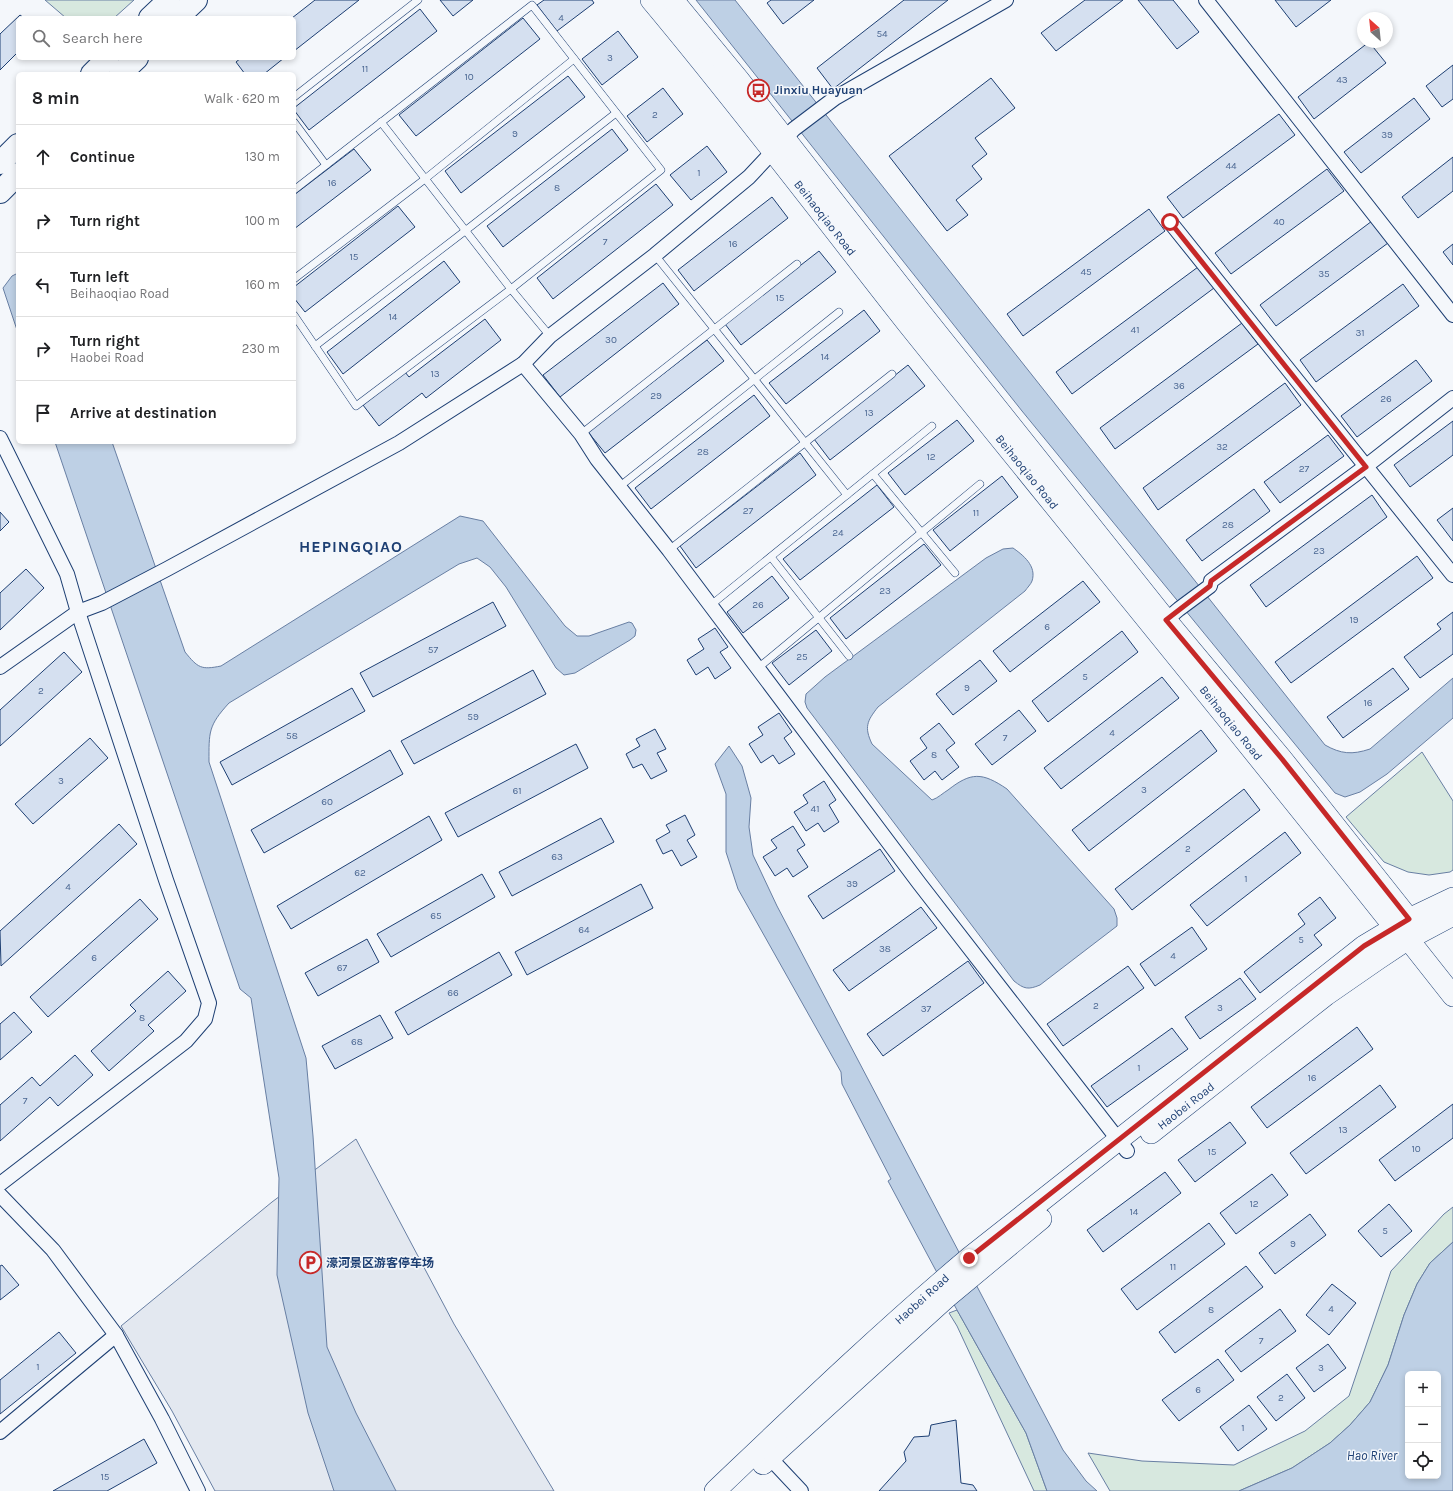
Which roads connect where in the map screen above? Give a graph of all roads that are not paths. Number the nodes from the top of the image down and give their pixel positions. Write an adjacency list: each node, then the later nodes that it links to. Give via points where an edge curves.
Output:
1 (168, 0): 8 (main road)
2 (196, 0): 9 (main road)
3 (418, 0): 15 (lane)
4 (651, 0): 19 (main road, Beihaoqiao Road, via 701,60)
5 (672, 0): 19 (main road, Beihaoqiao Road, via 739,80)
6 (1006, 0): 19 (street, via 834,98)
7 (1206, 0): 34 (street)
8 (152, 16)
9 (179, 16)
10 (574, 59): 16 (lane); 17 (lane, via 532,5); 24 (lane)
11 (106, 60): 13 (main road)
12 (134, 60): 14 (main road)
13 (94, 72)
14 (122, 72)
15 (296, 95)
16 (616, 113): 28 (lane); 32 (lane, via 661,170)
17 (381, 122): 22 (lane); 24 (lane)
18 (296, 125): 22 (lane)
19 (784, 140): 29 (street, via 749,177); 59 (main road, Beihaoqiao Road, via 923,315); 66 (main road, Beihaoqiao Road, via 921,339 1136,607)
20 (16, 147): 21 (main road)
21 (0, 162)
22 (326, 165): 25 (lane)
23 (16, 176): 26 (main road)
24 (424, 179): 28 (lane); 31 (lane)
25 (296, 188)
26 (0, 192)
27 (1170, 222): 47 (street)
28 (465, 231): 32 (lane); 38 (lane)
29 (654, 254): 36 (lane); 37 (street)
30 (797, 264): 36 (lane)
31 (296, 277)
32 (511, 289): 37 (lane); 38 (lane, via 356,406)
33 (839, 312): 41 (lane)
34 (1453, 315)
35 (296, 318): 38 (lane)
36 (715, 329): 41 (lane); 44 (lane)
37 (550, 336): 39 (street)
38 (315, 346)
39 (523, 364): 44 (street); 58 (street, via 399,443 167,569 102,603)
40 (892, 374): 46 (lane)
41 (755, 379): 46 (lane); 50 (lane)
42 (1453, 398): 47 (street)
43 (932, 426): 48 (lane)
44 (581, 434): 50 (street)
45 (0, 438): 58 (street, via 68,574)
46 (805, 443): 51 (lane); 53 (lane)
47 (1366, 467): 56 (street); 59 (street, via 1211,581 1210,586)
48 (873, 474): 51 (lane); 52 (lane)
49 (980, 484): 52 (lane)
50 (619, 487): 53 (street)
51 (847, 495): 54 (lane)
52 (922, 533): 55 (lane); 60 (lane)
53 (669, 550): 57 (street)
54 (771, 557): 57 (lane); 60 (lane)
55 (955, 573)
56 (1453, 575)
57 (711, 605): 63 (street)
58 (78, 612): 62 (street); 69 (street, via 209,1003 205,1019 186,1041)
59 (1172, 614): 66 (main road, Beihaoqiao Road, via 1282,759)
60 (819, 618): 61 (lane); 63 (lane)
61 (849, 656)
62 (0, 667)
63 (758, 668): 68 (street, via 919,883)
64 (1453, 898): 66 (main road, Haobei Road)
65 (1453, 915): 66 (main road, Haobei Road)
66 (1404, 929): 67 (main road, Beihaoqiao Road); 68 (main road, Haobei Road, via 1364,946)
67 (1453, 996)
68 (1123, 1146): 71 (main road, Haobei Road)
69 (0, 1184)
70 (0, 1195): 72 (street, via 53,1250)
71 (942, 1291): 74 (main road, Haobei Road); 76 (main road, Haobei Road, via 818,1392)
72 (116, 1335): 73 (street); 75 (street)
73 (0, 1432)
74 (770, 1458): 77 (main road, Haobei Road); 78 (street)
75 (198, 1491)
76 (715, 1491)
77 (736, 1491)
78 (801, 1491)

